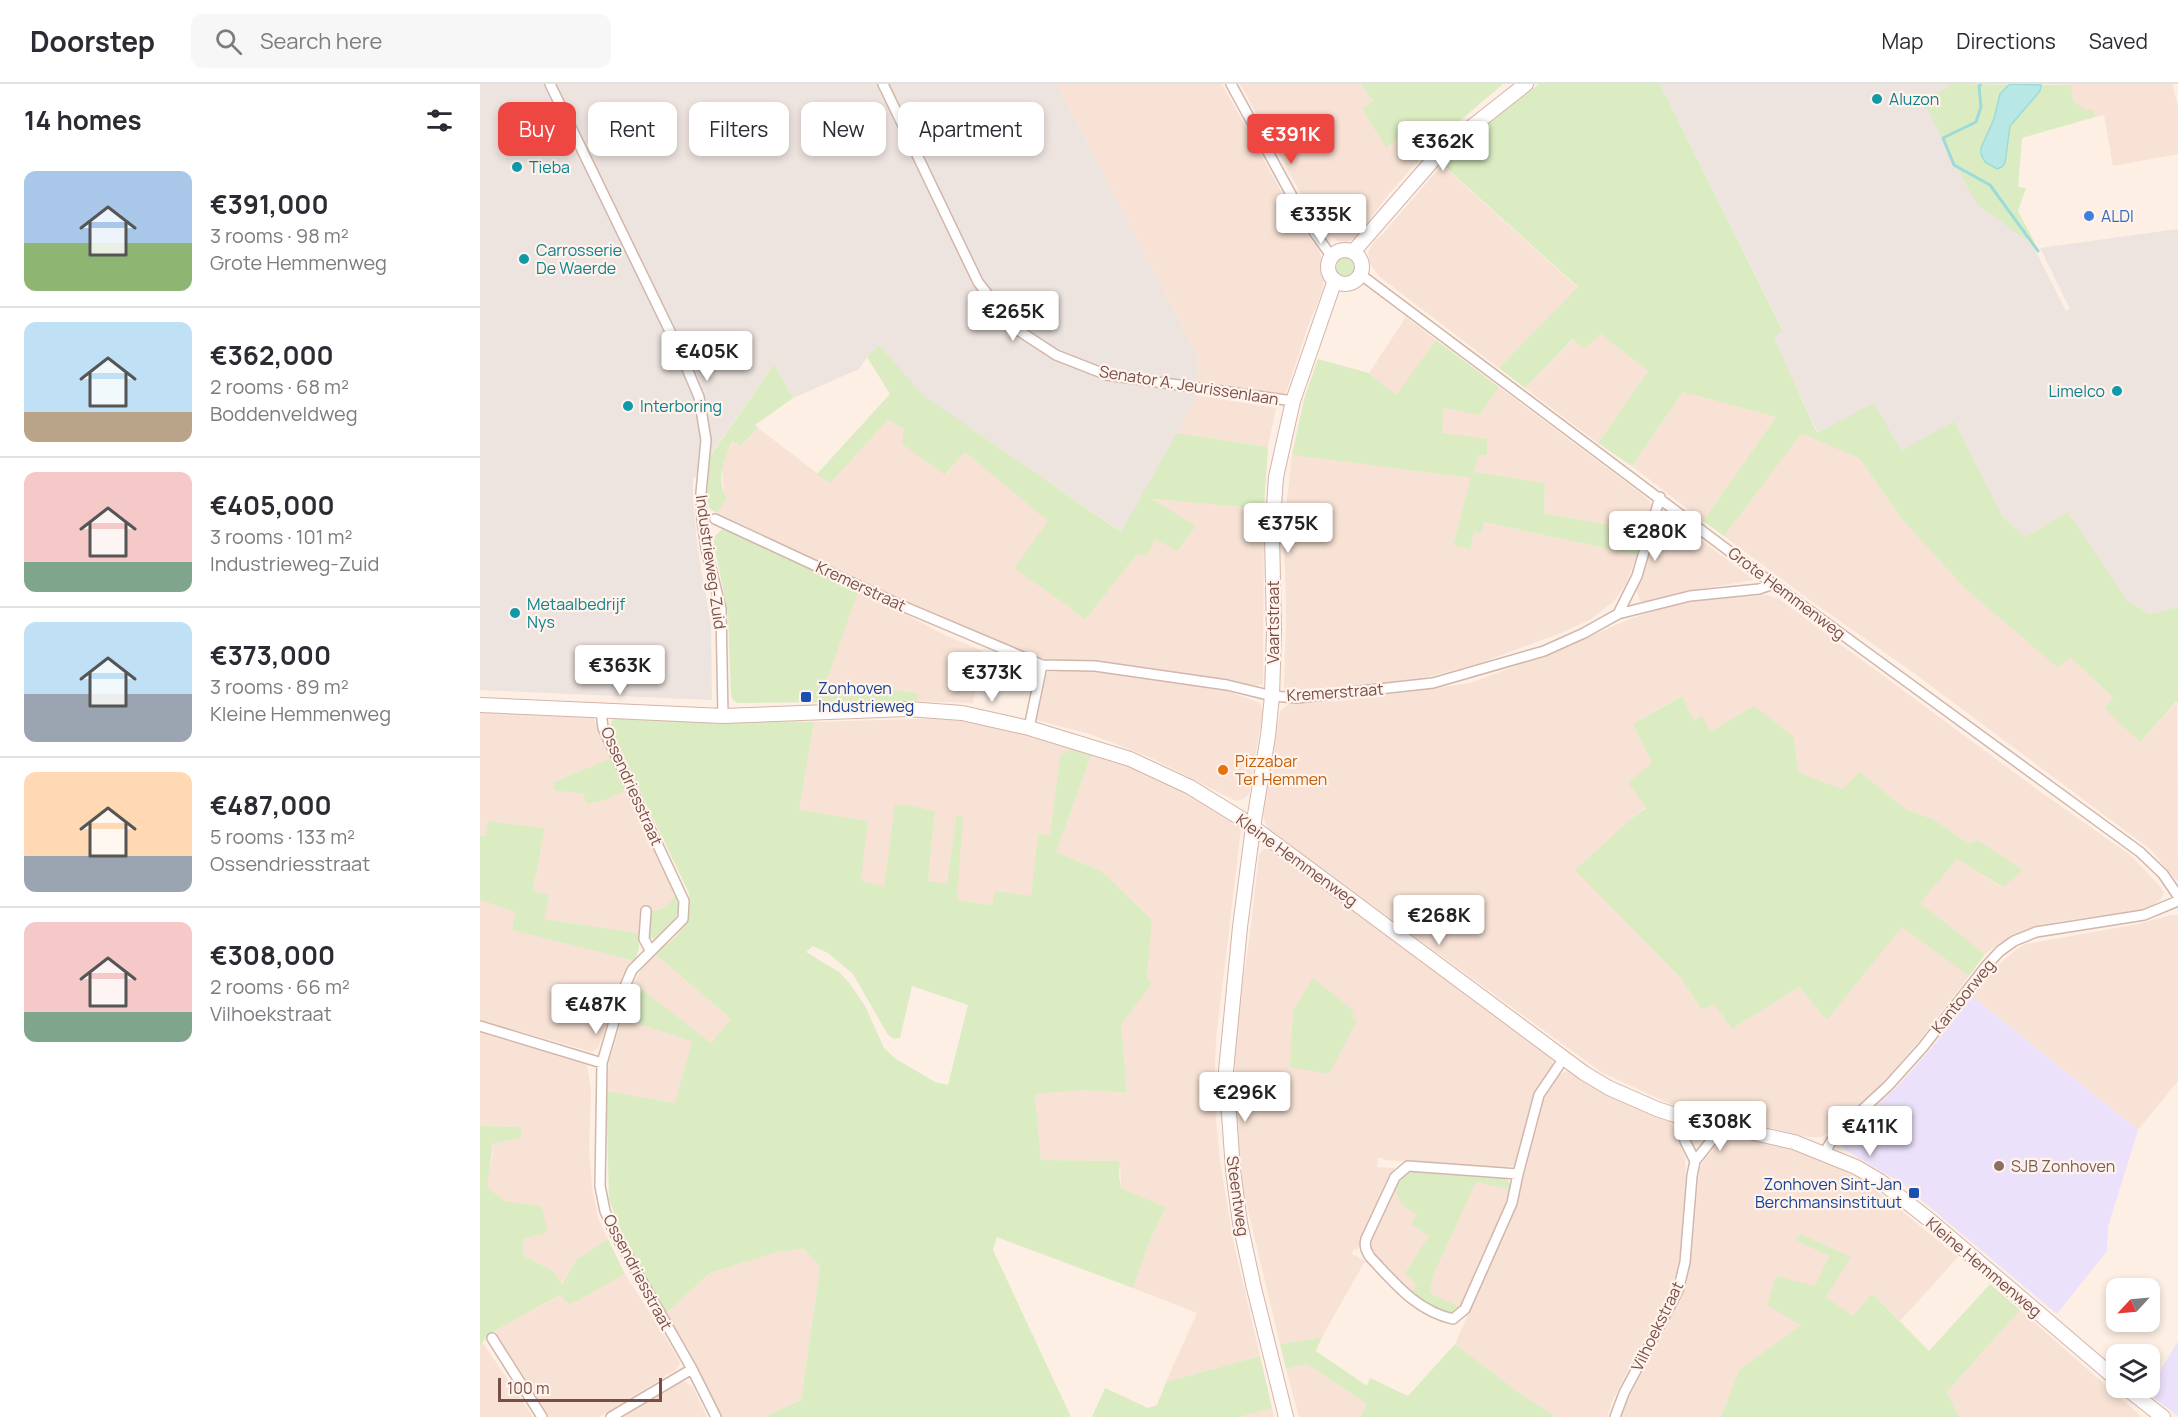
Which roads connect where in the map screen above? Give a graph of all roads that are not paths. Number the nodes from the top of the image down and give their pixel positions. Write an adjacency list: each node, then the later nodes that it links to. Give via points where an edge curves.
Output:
1 (550, 84): 18 (street, Industrieweg-Zuid, via 699,397 706,440 702,519 721,609)
2 (883, 84): 9 (street, Senator A. Jeurissenlaan, via 978,282 1013,327 1056,355 1107,375)
3 (1231, 84): 6 (street, via 1304,218)
4 (1526, 84): 5 (street, via 1441,151)
5 (1353, 252): 6 (street, via 1344,250); 7 (street, via 1361,264)
6 (1332, 256): 8 (street, via 1329,272)
7 (1360, 274): 8 (street, via 1349,283); 10 (street, Grote Hemmenweg)
8 (1335, 280): 9 (street, Vaartstraat)
9 (1293, 401): 15 (street, Vaartstraat, via 1276,477)
10 (1660, 497): 12 (street, Grote Hemmenweg); 13 (street, via 1637,576)
11 (715, 519): 14 (street, Kremerstraat)
12 (1773, 584): 13 (street, Kremerstraat, via 1690,596); 21 (street, Grote Hemmenweg, via 2140,852 2163,874)
13 (1618, 614): 15 (street, Kremerstraat, via 1544,651 1433,683 1297,698)
14 (1042, 664): 15 (street, Kremerstraat, via 1095,666 1227,685); 19 (street)
15 (1272, 696): 20 (street, Vaartstraat)
16 (480, 705): 17 (street, Kleine Hemmenweg)
17 (601, 711): 18 (street, Kleine Hemmenweg); 24 (street, Ossendriesstraat, via 603,728 684,901 683,919)
18 (723, 716): 19 (street, Kleine Hemmenweg, via 934,710)
19 (1029, 728): 20 (street, Kleine Hemmenweg, via 1130,759 1190,787)
20 (1252, 827): 26 (street, Kleine Hemmenweg); 41 (street, Steentweg, via 1228,1035 1227,1093 1240,1223)
21 (2178, 896)
22 (2178, 902): 30 (street, Kantoorweg, via 2144,915 2036,932 2014,941 1987,964 1916,1054 1836,1134)
23 (646, 911): 24 (street, via 644,939)
24 (650, 950): 27 (street, Ossendriesstraat, via 632,970)
25 (480, 1026): 27 (street)
26 (1564, 1058): 28 (street, Kleine Hemmenweg, via 1610,1088); 32 (street, via 1539,1095)
27 (602, 1063): 34 (street, Ossendriesstraat, via 600,1186 604,1211)
28 (1681, 1117): 29 (street, Kleine Hemmenweg); 31 (street, via 1685,1141)
29 (1723, 1126): 30 (street, Kleine Hemmenweg); 31 (street)
30 (1824, 1153): 35 (street, Kleine Hemmenweg, via 1857,1167 1897,1194)
31 (1695, 1161): 42 (street, Vilhoekstraat, via 1685,1262 1678,1291)
32 (1518, 1173): 32 (street, via 1512,1203 1470,1299 1453,1319 1411,1300 1366,1250 1366,1239 1395,1177 1408,1166)
33 (492, 1338): 38 (street)
34 (692, 1369): 39 (street); 40 (street, Ossendriesstraat)
35 (2106, 1371)
36 (2138, 1398): 37 (street)
37 (2160, 1416)
38 (542, 1417)
39 (611, 1417)
40 (716, 1417)
41 (1286, 1417)
42 (1615, 1417)

